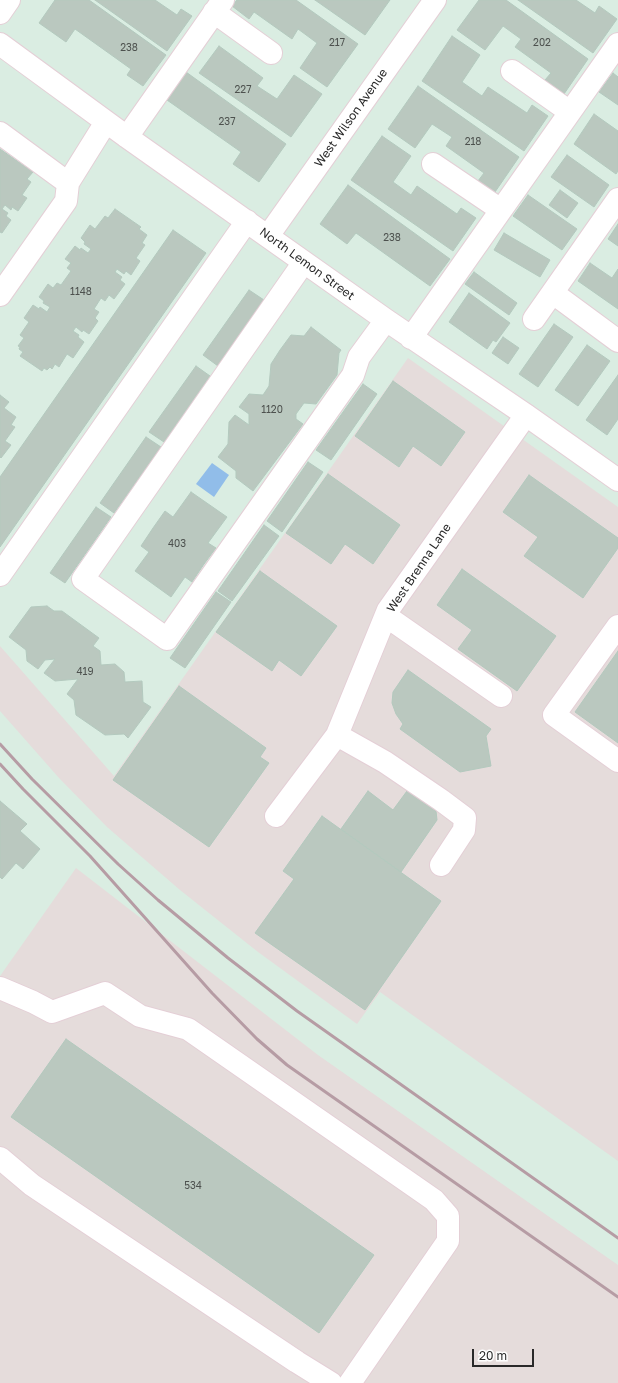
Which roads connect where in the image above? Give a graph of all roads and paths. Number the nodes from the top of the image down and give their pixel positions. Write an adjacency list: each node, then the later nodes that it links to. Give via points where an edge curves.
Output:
1 (9, 0): 4 (street)
2 (435, 0): 18 (street, West Wilson Avenue)
3 (218, 6): 7 (street); 12 (street)
4 (0, 13)
5 (0, 44): 10 (street, North Lemon Street)
6 (618, 44): 9 (street)
7 (271, 53)
8 (512, 71): 9 (street)
9 (570, 112): 16 (street)
10 (106, 122): 12 (street, North Lemon Street); 14 (street)
11 (0, 133): 14 (street)
12 (127, 137): 17 (street, North Lemon Street)
13 (433, 164): 16 (street)
14 (68, 183): 21 (street, via 66,201)
15 (618, 199): 20 (street)
16 (501, 210): 24 (street)
17 (247, 221): 18 (street, North Lemon Street); 28 (street)
18 (268, 236): 19 (street, North Lemon Street)
19 (304, 262): 23 (street, North Lemon Street); 23 (street, via 83,579 166,639 353,374 359,357)
20 (553, 293): 22 (street); 25 (street)
21 (0, 295)
22 (534, 318)
23 (386, 320): 24 (street, North Lemon Street)
24 (411, 338): 26 (street, North Lemon Street)
25 (618, 341)
26 (526, 415): 27 (street, North Lemon Street); 29 (street, West Brenna Lane)
27 (618, 480)
28 (0, 575)
29 (386, 616): 31 (street); 32 (street, West Brenna Lane)
30 (618, 626): 33 (street, via 554,715)
31 (501, 696)
32 (337, 735): 34 (street, West Brenna Lane); 35 (street, via 385,762 465,818 464,830)
33 (618, 761)
34 (276, 816)
35 (440, 866)
36 (0, 988): 39 (street, via 52,1012 105,993 140,1016 188,1029 434,1200 448,1216 448,1241)
37 (0, 1158): 38 (street, via 32,1185)
38 (331, 1383)
39 (350, 1383)

